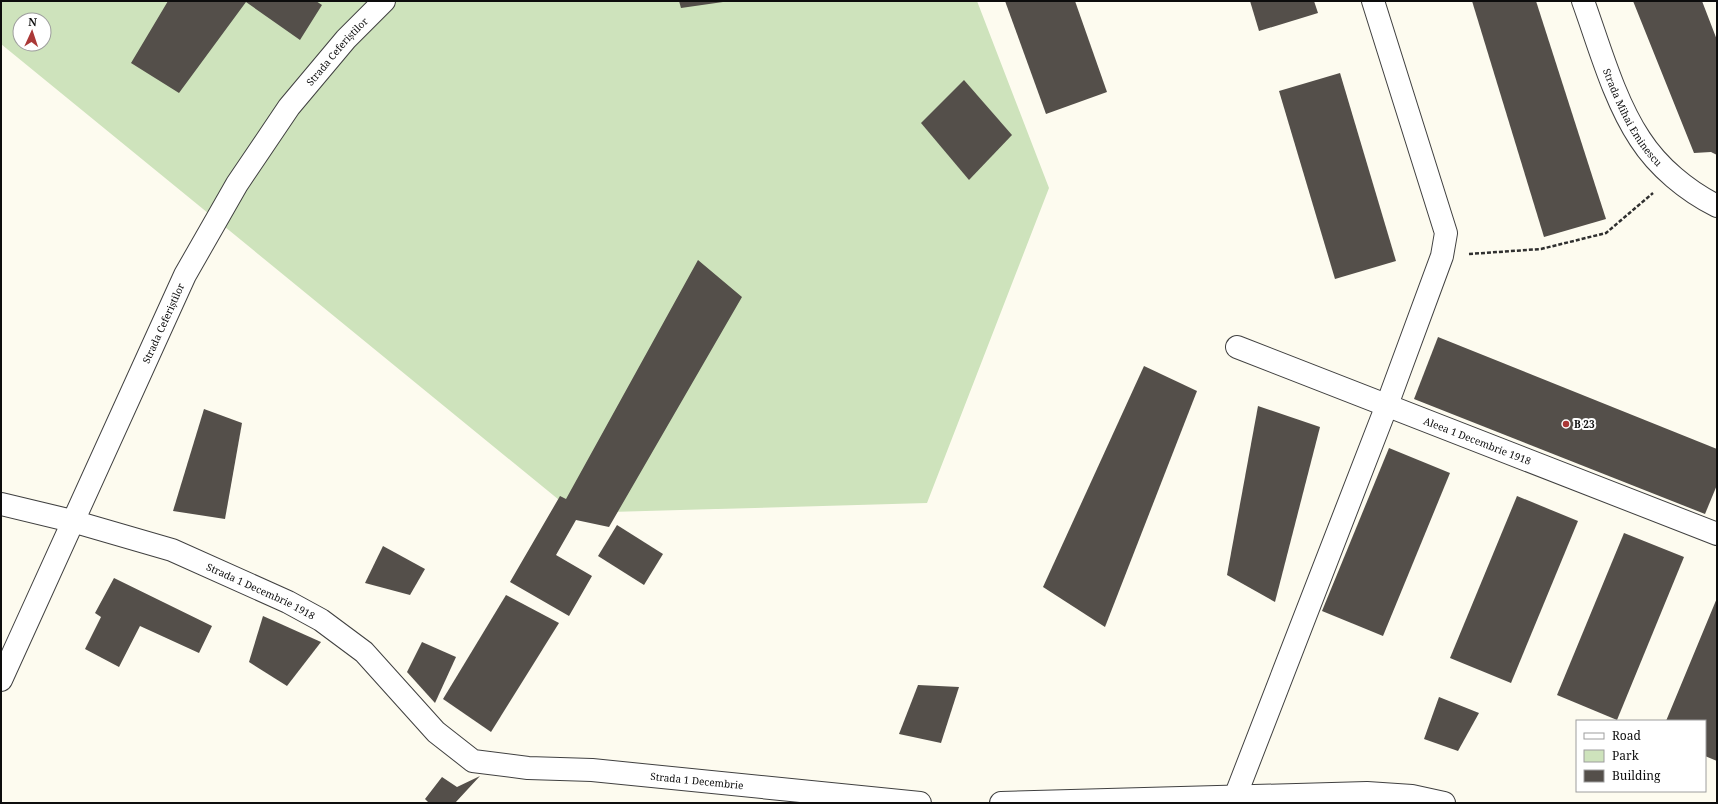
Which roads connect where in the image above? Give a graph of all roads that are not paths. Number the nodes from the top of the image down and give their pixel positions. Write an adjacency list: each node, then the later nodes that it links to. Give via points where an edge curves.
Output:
1 (384, 1): 8 (street, Strada Ceferiștilor, via 346,39 289,107 237,184 184,275)
2 (1373, 1): 6 (street, via 1446,233 1442,256)
3 (1583, 1): 4 (street, Strada Mihai Eminescu, via 1620,100 1640,139 1666,170 1699,197)
4 (1717, 206)
5 (1237, 347): 6 (street, Aleea 1 Decembrie 1918)
6 (1387, 405): 9 (street, Aleea 1 Decembrie 1918); 12 (street)
7 (1, 504): 8 (street, Strada 1 Decembrie 1918)
8 (72, 521): 10 (street, Strada Ceferiștilor); 11 (street, Strada 1 Decembrie 1918, via 172,550 288,602 321,620 364,652 436,732)
9 (1717, 534)
10 (1, 680)
11 (473, 761): 13 (street, Strada 1 Decembrie, via 528,768 592,770)
12 (1235, 797): 14 (street); 15 (street, via 1367,793 1412,796)
13 (920, 803)
14 (1001, 803)
15 (1444, 803)

